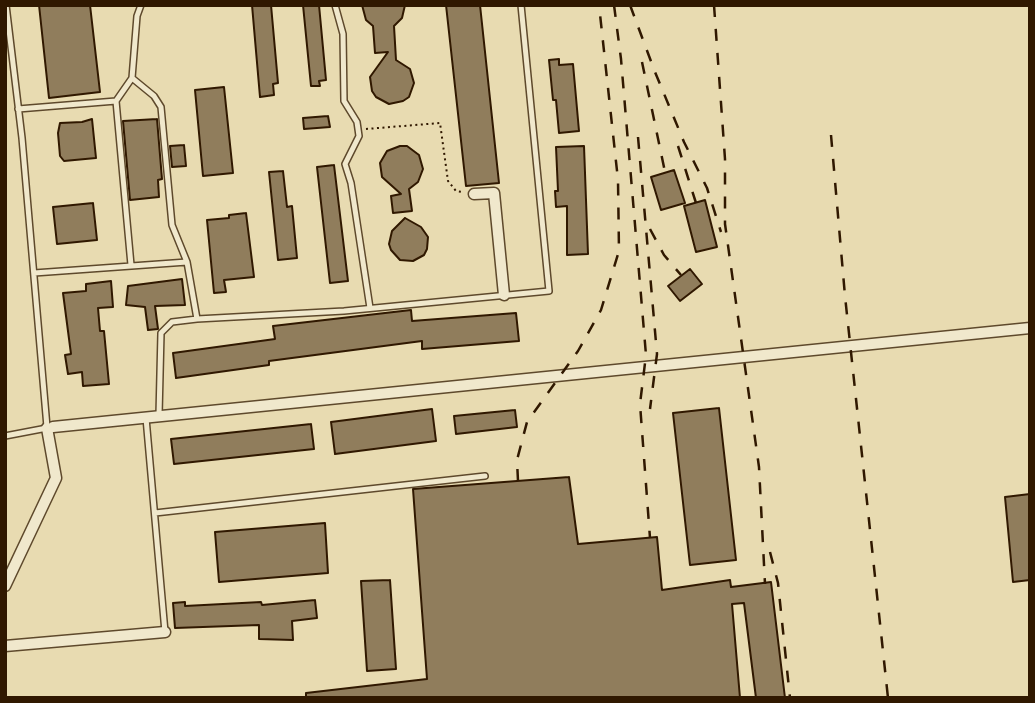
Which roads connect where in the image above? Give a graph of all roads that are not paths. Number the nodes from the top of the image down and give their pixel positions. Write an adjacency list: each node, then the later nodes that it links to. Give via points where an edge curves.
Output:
1 (6, 5): 7 (lane)
2 (141, 5): 5 (lane)
3 (335, 5): 13 (lane, via 343,34 344,102 357,122 359,136 345,164)
4 (521, 5): 12 (lane, via 550,284 549,291)
5 (132, 78): 6 (lane); 9 (lane, via 161,107 172,225)
6 (116, 101): 7 (lane); 10 (lane)
7 (18, 109): 11 (lane)
8 (474, 194): 12 (street, via 494,193)
9 (187, 262): 10 (lane); 14 (lane)
10 (131, 265): 11 (lane)
11 (34, 273): 18 (lane)
12 (504, 295): 13 (lane)
13 (370, 308): 14 (lane)
14 (197, 319): 16 (lane, via 172,322 161,333)
15 (1030, 328): 16 (street)
16 (159, 416): 17 (street)
17 (146, 418): 18 (street); 21 (lane)
18 (50, 428): 19 (lane); 22 (street, via 56,478)
19 (5, 436)
20 (485, 476): 21 (lane)
21 (155, 513): 23 (lane)
22 (5, 586)
23 (166, 632): 24 (street)
24 (5, 646)

